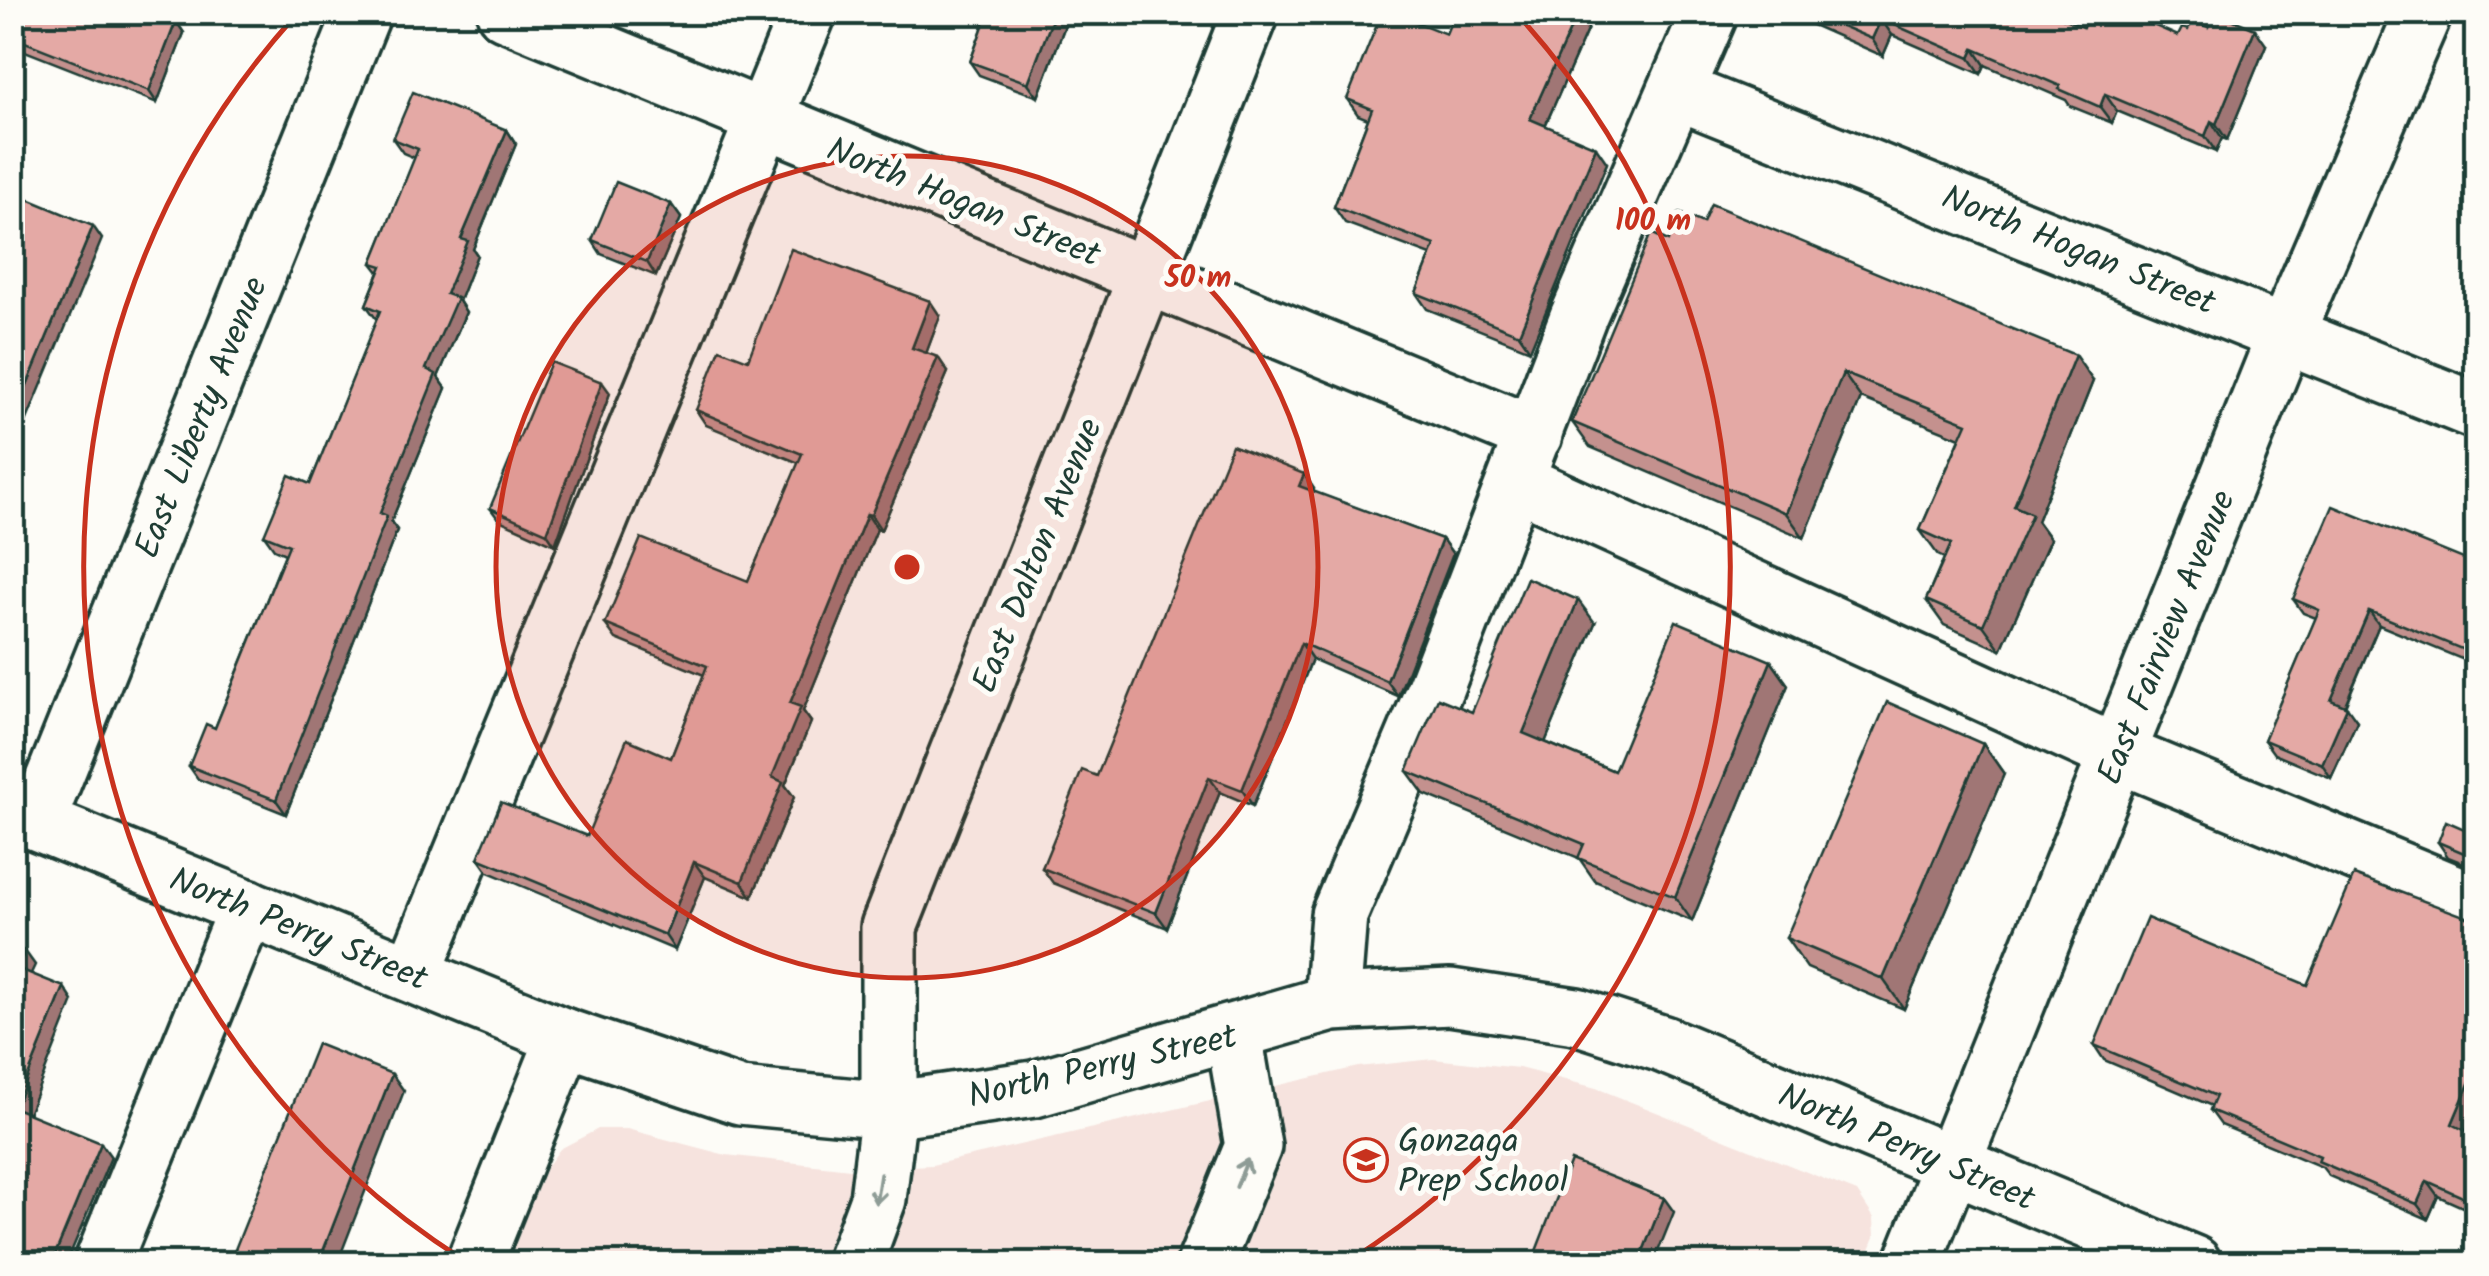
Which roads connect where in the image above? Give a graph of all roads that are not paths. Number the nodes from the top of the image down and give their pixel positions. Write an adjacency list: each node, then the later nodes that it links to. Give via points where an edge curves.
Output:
1 (363, 12): 14 (street, East Liberty Avenue)
2 (505, 12): 8 (street, North Hogan Street)
3 (808, 12): 8 (street)
4 (1250, 12): 9 (street, East Dalton Avenue)
5 (1710, 12): 7 (street)
6 (2424, 12): 10 (street, East Fairview Avenue)
7 (1679, 92): 10 (street, North Hogan Street); 12 (street, via 1578,317)
8 (764, 119): 9 (street, North Hogan Street); 17 (street)
9 (1146, 276): 12 (street, North Hogan Street); 21 (street, East Dalton Avenue, via 889,927)
10 (2287, 331): 11 (street, North Hogan Street); 13 (street, East Fairview Avenue)
11 (2476, 411)
12 (1525, 458): 13 (street, North Hogan Street); 18 (street, via 1339,915)
13 (2118, 754): 15 (street, North Hogan Street); 22 (street, East Fairview Avenue)
14 (24, 817): 16 (street, North Perry Street)
15 (2476, 902)
16 (247, 907): 17 (street, North Perry Street); 23 (street)
17 (413, 974): 20 (street, North Perry Street)
18 (1332, 1004): 19 (street, North Perry Street); 22 (street, North Perry Street, via 1450,998 1576,1016 1663,1044)
19 (1234, 1035): 21 (street, North Perry Street, via 1034,1089); 26 (street, one-way to 19, via 1254,1146)
20 (565, 1037): 21 (street, North Perry Street, via 740,1096); 24 (street)
21 (889, 1110): 25 (street, East Dalton Avenue, one-way to 25, via 878,1198)
22 (1954, 1166): 27 (street, East Fairview Avenue); 28 (street, North Perry Street)
23 (102, 1264)
24 (474, 1264)
25 (854, 1264)
26 (1205, 1264)
27 (1912, 1264)
28 (2193, 1264)

